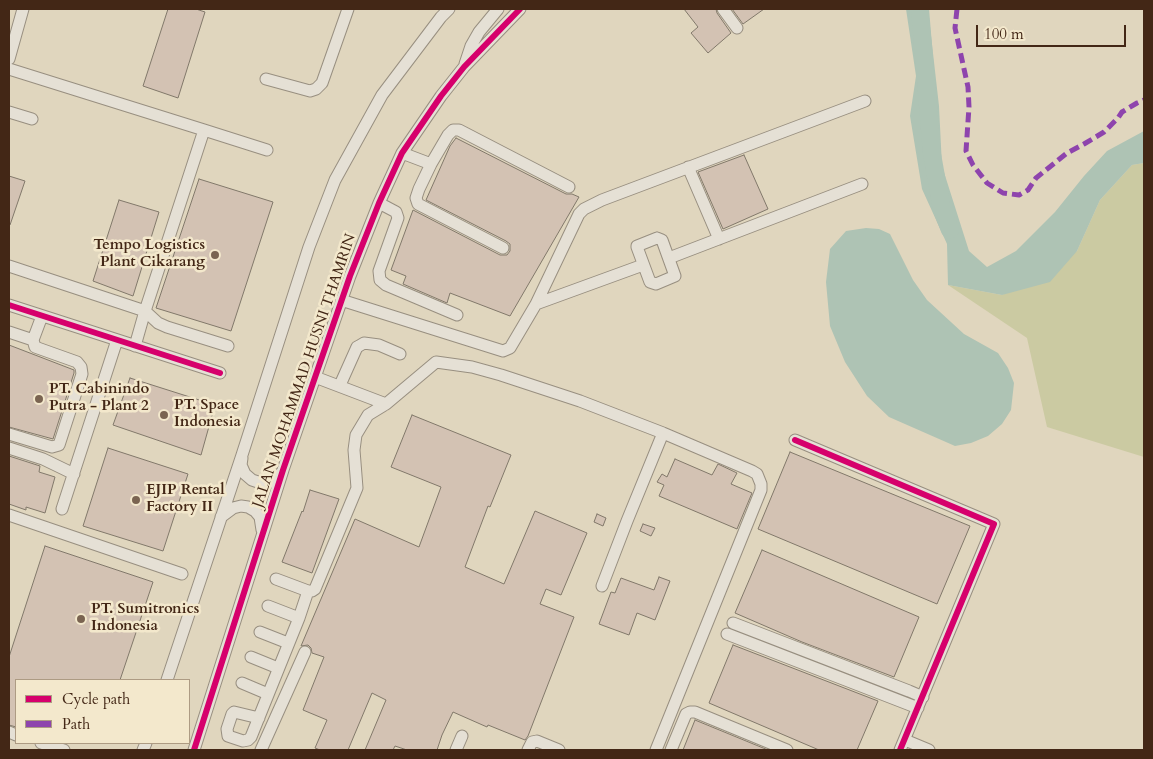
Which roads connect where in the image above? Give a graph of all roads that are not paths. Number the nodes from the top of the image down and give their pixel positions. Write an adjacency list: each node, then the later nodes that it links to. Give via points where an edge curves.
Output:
1 (23, 9): 8 (street)
2 (348, 9): 11 (street, via 322,84 310,91)
3 (498, 9): 9 (street, via 479,32)
4 (520, 9): 9 (street, JALAN MOHAMMAD HUSNI THAMRIN)
5 (723, 9): 7 (street)
6 (444, 11): 48 (street, via 382,95 335,180 309,248)
7 (737, 28)
8 (9, 59)
9 (464, 67): 17 (street, JALAN MOHAMMAD HUSNI THAMRIN)
10 (9, 69): 15 (street)
11 (266, 79)
12 (865, 101): 19 (street)
13 (9, 112): 14 (street)
14 (32, 119)
15 (204, 130): 16 (street); 31 (street)
16 (267, 150)
17 (402, 153): 18 (street); 22 (street, JALAN MOHAMMAD HUSNI THAMRIN)
18 (431, 164): 21 (street, via 448,135 459,130); 24 (street, via 418,189 418,204)
19 (688, 167): 23 (street); 29 (street, via 584,209)
20 (862, 184): 23 (street)
21 (569, 187)
22 (379, 203): 28 (street, JALAN MOHAMMAD HUSNI THAMRIN); 32 (street, via 396,212 398,218 379,271 380,280)
23 (719, 239): 25 (street)
24 (503, 248)
25 (669, 258): 26 (street, via 675,276 656,284 650,282); 26 (street, via 662,240 657,238 637,246)
26 (643, 265): 29 (street)
27 (9, 266): 31 (street)
28 (341, 300): 29 (street, via 503,351 510,348); 41 (street, JALAN MOHAMMAD HUSNI THAMRIN)
29 (536, 304)
30 (9, 305): 33 (street)
31 (145, 311): 37 (street); 38 (street, via 167,327)
32 (457, 315)
33 (42, 316): 35 (street); 36 (street)
34 (9, 332): 35 (street)
35 (33, 340): 45 (street, via 38,349 77,362 82,374 57,446)
36 (118, 340): 37 (street); 50 (street)
37 (135, 346): 40 (street)
38 (228, 346)
39 (400, 354): 42 (street, via 379,345 357,347)
40 (220, 373)
41 (315, 377): 42 (street); 49 (street, JALAN MOHAMMAD HUSNI THAMRIN)
42 (340, 385): 43 (street)
43 (386, 404): 44 (street, via 431,365 445,362 501,374); 58 (street, via 368,415 356,435 357,488 315,589)
44 (663, 433): 57 (street); 82 (street, via 752,471 761,484)
45 (9, 434)
46 (795, 440): 71 (street, via 994,524)
47 (9, 448): 50 (street)
48 (242, 455): 49 (street, via 245,474 252,480 270,482); 53 (street)
49 (283, 470): 54 (street, JALAN MOHAMMAD HUSNI THAMRIN)
50 (74, 474): 51 (street)
51 (62, 509)
52 (9, 515): 55 (street)
53 (220, 518): 54 (street, via 233,508 248,507 260,517); 68 (street)
54 (262, 532): 77 (street, JALAN MOHAMMAD HUSNI THAMRIN)
55 (182, 574)
56 (276, 579): 58 (street)
57 (602, 586)
58 (308, 591): 60 (street)
59 (268, 606): 60 (street)
60 (299, 618): 64 (street)
61 (733, 624): 71 (street, via 909,690)
62 (260, 632): 64 (street)
63 (727, 634): 71 (street)
64 (288, 643): 67 (street)
65 (305, 652): 78 (street)
66 (250, 657): 67 (street)
67 (278, 668): 70 (street)
68 (167, 679)
69 (242, 683): 70 (street)
70 (268, 694): 72 (street)
71 (920, 703): 75 (street)
72 (259, 718)
73 (462, 736): 79 (street)
74 (44, 744): 76 (street)
75 (903, 745): 85 (street)
76 (64, 750)
77 (194, 750)
78 (261, 750)
79 (456, 750)
80 (528, 750): 81 (street, via 532,742 537,741)
81 (559, 750)
82 (656, 750)
83 (671, 750): 84 (street, via 686,714 695,712)
84 (787, 750)
85 (929, 750)

